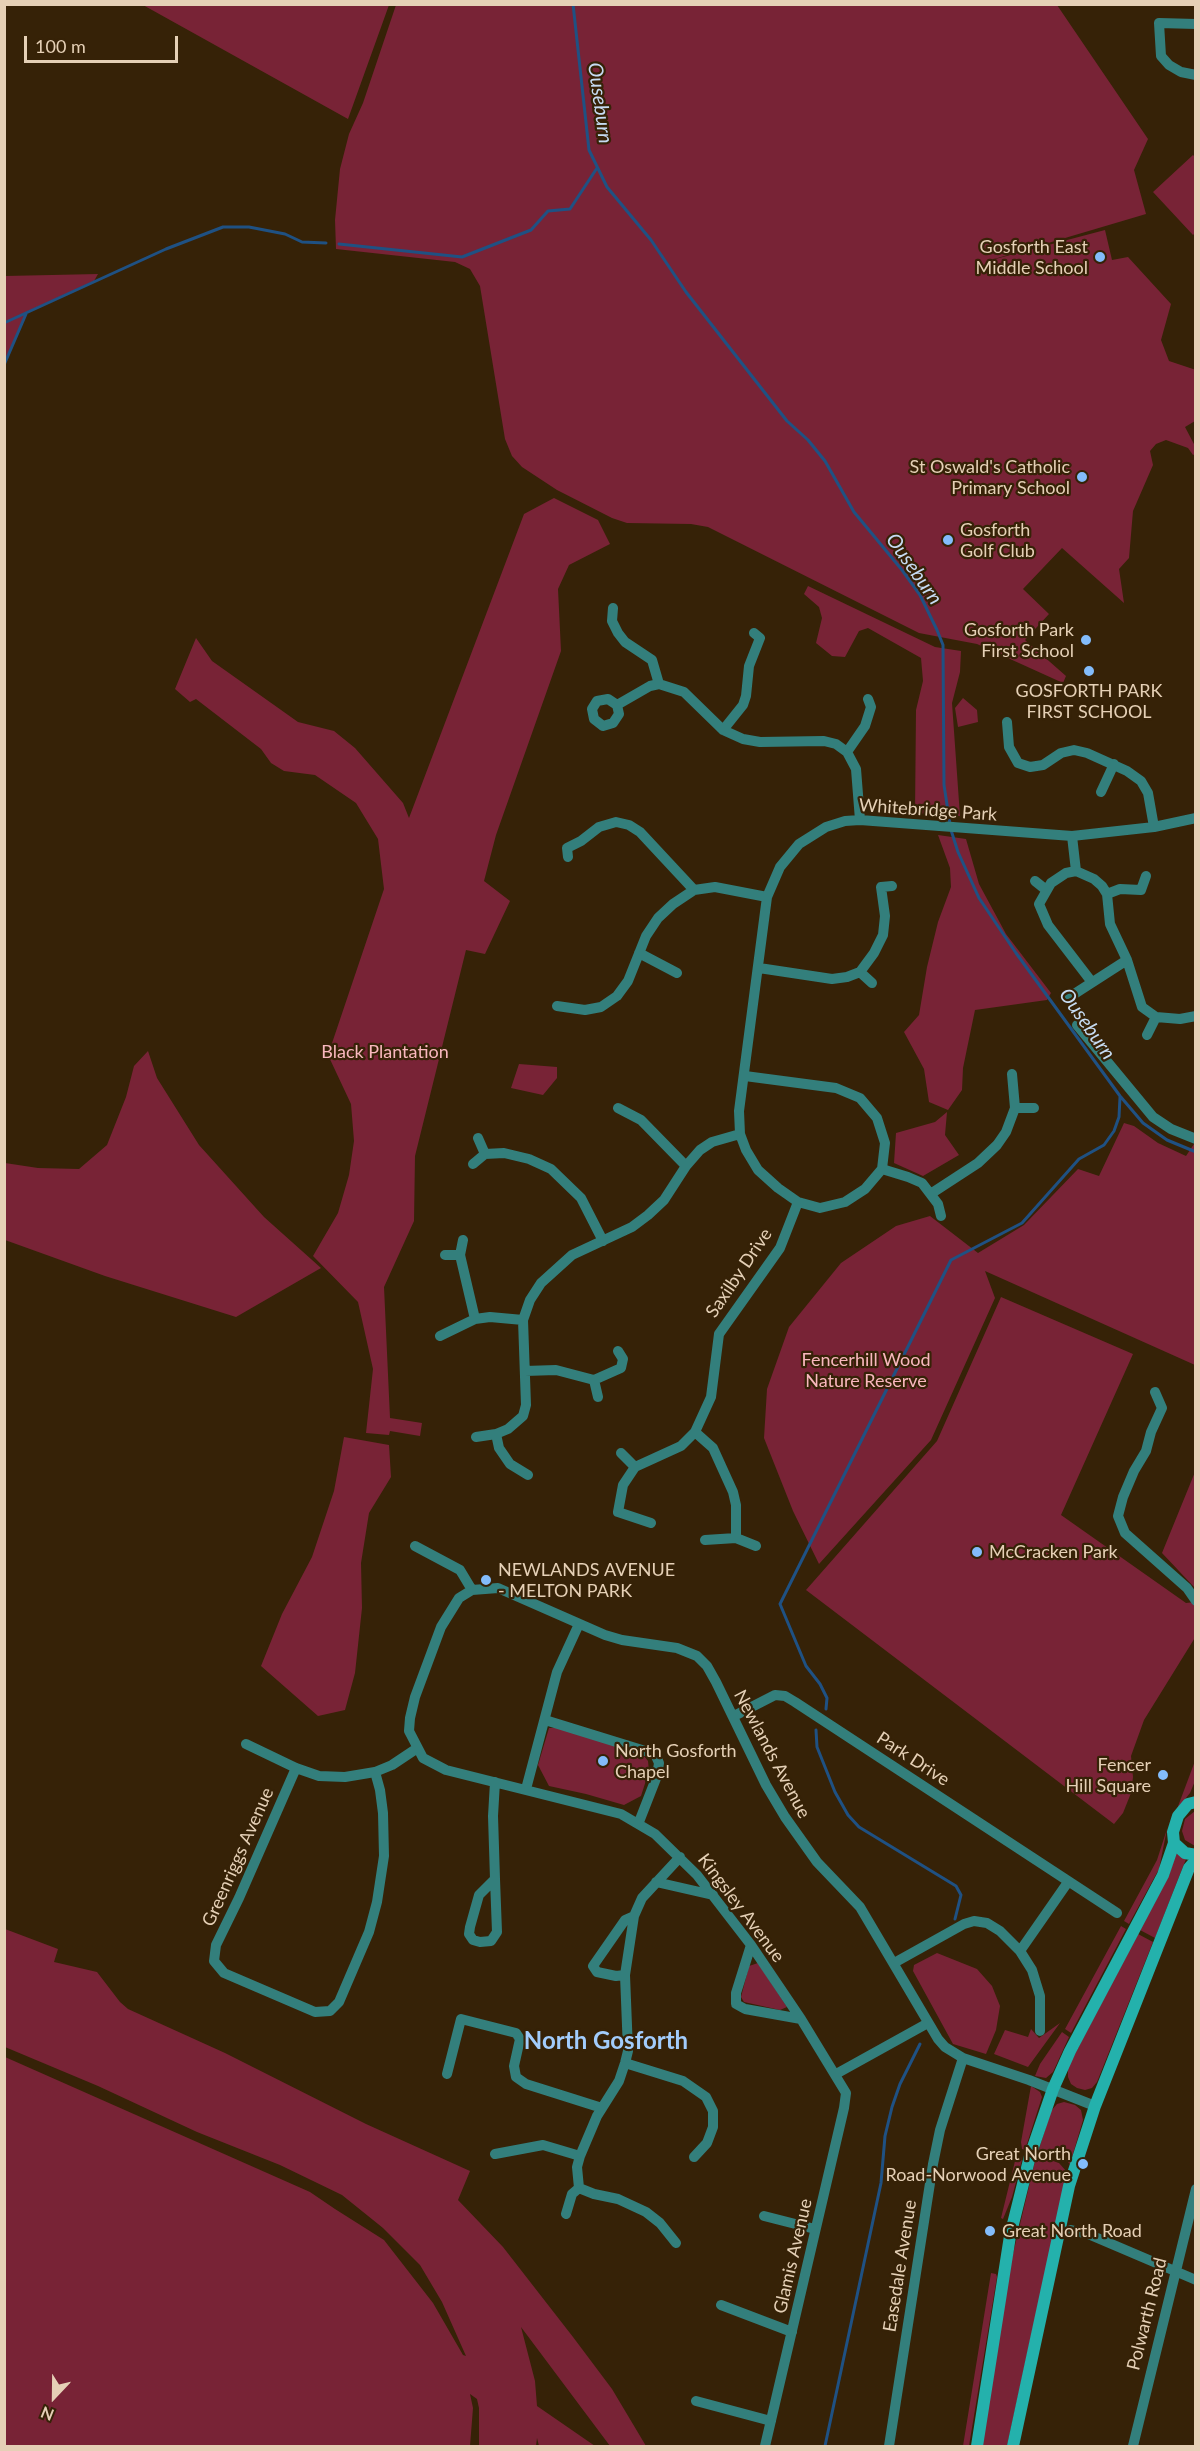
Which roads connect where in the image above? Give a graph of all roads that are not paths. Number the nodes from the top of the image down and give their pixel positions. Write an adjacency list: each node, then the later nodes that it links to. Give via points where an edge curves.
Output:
1 (1196, 24): 2 (street, via 1159,23 1161,56 1181,72)
2 (1196, 75)
3 (613, 608): 5 (street, via 612,621 618,633 652,660)
4 (760, 636): 9 (street, via 751,656 746,696)
5 (659, 684): 7 (street); 9 (street, via 684,692)
6 (868, 699): 10 (street, via 871,706 865,726)
7 (617, 705)
8 (1007, 722): 11 (street, via 1009,747 1018,763 1030,767 1043,765 1074,750)
9 (723, 730): 10 (street, via 743,740 760,742 824,741)
10 (848, 752): 14 (street, via 856,769)
11 (1114, 764): 12 (street); 15 (street, via 1141,781 1148,793)
12 (1101, 792)
13 (1196, 818): 15 (street, Whitebridge Park)
14 (860, 820): 16 (street, Whitebridge Park); 25 (street, Whitebridge Park, via 826,827 799,844 780,867)
15 (1154, 827): 16 (street, Whitebridge Park)
16 (1072, 836): 18 (street)
17 (566, 848): 22 (street, via 599,827 616,822 628,825 640,832)
18 (1076, 871): 23 (street, via 1057,877); 24 (street, via 1094,879)
19 (1146, 876): 24 (street, via 1144,893 1120,889)
20 (1035, 881): 23 (street)
21 (883, 886): 29 (street, via 883,935)
22 (694, 890): 25 (street, via 715,887); 26 (street, via 658,918)
23 (1045, 890): 31 (street, via 1039,904 1048,925)
24 (1107, 894): 27 (street, via 1110,924)
25 (767, 897): 28 (street, Whitebridge Park)
26 (639, 953): 30 (street); 34 (street, via 622,989 601,1008 585,1010)
27 (1127, 960): 31 (street); 36 (street, via 1142,1007)
28 (759, 968): 29 (street, via 832,979); 40 (street, Whitebridge Park)
29 (860, 972): 32 (street)
30 (677, 973)
31 (1091, 981): 33 (street)
32 (872, 983)
33 (1068, 998)
34 (562, 1003)
35 (1196, 1016): 36 (street)
36 (1156, 1017): 38 (street)
37 (1077, 1025): 46 (street, via 1153,1117)
38 (1147, 1035)
39 (1012, 1074): 42 (street)
40 (745, 1076): 44 (street); 50 (street, via 836,1088 860,1098 877,1118 885,1143)
41 (618, 1108): 49 (street, via 641,1120)
42 (1015, 1108): 43 (street); 51 (street, via 998,1145)
43 (1034, 1108)
44 (740, 1134): 49 (street, via 712,1142); 52 (street, via 758,1170)
45 (478, 1138): 47 (street)
46 (1196, 1138)
47 (485, 1154): 48 (street); 55 (street, via 504,1153 551,1169 581,1198)
48 (473, 1164)
49 (686, 1166): 55 (street, via 648,1215)
50 (882, 1169): 51 (street, via 908,1177); 52 (street, via 866,1189 845,1202 820,1208)
51 (932, 1193): 53 (street)
52 (798, 1202): 68 (street, Saxilby Drive, via 780,1248 719,1334 711,1397)
53 (941, 1216)
54 (463, 1240): 57 (street)
55 (603, 1241): 59 (street, via 572,1255 554,1269 540,1283)
56 (445, 1255): 57 (street)
57 (460, 1255): 58 (street)
58 (475, 1319): 59 (street); 60 (street)
59 (523, 1320): 62 (street)
60 (440, 1336)
61 (618, 1351): 63 (street, via 623,1359 621,1368)
62 (525, 1371): 63 (street, via 556,1370); 69 (street, via 523,1416)
63 (594, 1380): 65 (street)
64 (1155, 1392): 66 (street)
65 (598, 1396)
66 (1162, 1408): 67 (street); 80 (street, via 1118,1516 1125,1533 1187,1588)
67 (1174, 1410)
68 (695, 1432): 72 (street, via 681,1446); 75 (street, via 712,1448 733,1492)
69 (496, 1434): 70 (street); 73 (street, via 510,1464)
70 (476, 1437)
71 (621, 1453): 72 (street)
72 (635, 1467): 74 (street, via 623,1485 618,1512)
73 (528, 1475)
74 (651, 1523)
75 (736, 1538): 76 (street); 78 (street)
76 (705, 1540)
77 (415, 1546): 79 (street, via 460,1570)
78 (756, 1546)
79 (472, 1590): 81 (street, Newlands Avenue, via 498,1588); 85 (street, via 450,1609 415,1697 409,1731)
80 (1196, 1601)
81 (579, 1624): 82 (street, Newlands Avenue, via 622,1640 677,1648 697,1656 707,1666); 83 (street, via 557,1672)
82 (734, 1716): 98 (street, Park Drive, via 775,1695 785,1696); 104 (street, Newlands Avenue, via 766,1785 799,1840 860,1907)
83 (545, 1720): 89 (street); 91 (street, via 655,1754 659,1763 657,1776)
84 (246, 1744): 86 (street)
85 (416, 1749): 87 (street); 88 (street, Kingsley Avenue, via 440,1767)
86 (296, 1768): 87 (street, via 319,1776); 87 (street, Greenriggs Avenue, via 216,1945 214,1961 224,1973 315,2012 330,2011 339,2002 369,1932 377,1902 384,1845 381,1790)
87 (375, 1772)
88 (495, 1782): 89 (street, Kingsley Avenue); 96 (street)
89 (526, 1789): 91 (street, Kingsley Avenue, via 606,1809)
90 (1194, 1800): 92 (main road, via 1178,1816)
91 (639, 1822): 94 (street, Kingsley Avenue)
92 (1174, 1843): 93 (main road, via 1185,1853); 113 (main road, via 1163,1875)
93 (1196, 1855)
94 (680, 1857): 97 (street); 99 (street, Kingsley Avenue)
95 (1196, 1860): 114 (main road, via 1188,1868)
96 (495, 1879): 96 (street, via 497,1932 491,1941 473,1940 469,1934 479,1896)
97 (656, 1882): 99 (street); 101 (street, via 642,1898)
98 (1068, 1882): 100 (street, Park Drive); 103 (street)
99 (714, 1895): 102 (street, Kingsley Avenue)
100 (1117, 1912)
101 (634, 1916): 105 (street); 105 (street, via 625,1920 593,1966 597,1972)
102 (751, 1946): 106 (street, Kingsley Avenue); 106 (street, via 736,2004)
103 (1020, 1951): 104 (street, via 1000,1931 974,1921); 108 (street, via 1032,1970 1040,1996)
104 (894, 1963): 107 (street, Newlands Avenue)
105 (625, 1975): 110 (street)
106 (801, 2019): 112 (street, Kingsley Avenue)
107 (928, 2023): 109 (street, Newlands Avenue, via 945,2047); 112 (street)
108 (1040, 2031)
109 (963, 2058): 113 (street, Newlands Avenue); 133 (street, Easedale Avenue, via 933,2164)
110 (625, 2063): 115 (street); 118 (street, via 683,2081 706,2097 713,2111 713,2127 707,2143)
111 (447, 2074): 115 (street, via 460,2019 516,2033 520,2039 514,2066 516,2077 526,2084)
112 (836, 2074): 123 (street, Glamis Avenue, via 846,2093 844,2108)
113 (1053, 2089): 114 (street, Newlands Avenue); 134 (main road, via 1030,2156 1011,2236)
114 (1095, 2106): 135 (main road, via 1069,2186)
115 (602, 2108): 117 (street)
116 (495, 2154): 117 (street, via 543,2145)
117 (580, 2156): 119 (street)
118 (694, 2157)
119 (579, 2187): 121 (street, via 572,2194); 125 (street, via 646,2212)
120 (1196, 2189): 126 (street, Polwarth Road)
121 (566, 2214)
122 (764, 2217): 123 (street)
123 (815, 2229): 129 (street, Glamis Avenue)
124 (1071, 2230): 126 (street)
125 (676, 2243)
126 (1175, 2271): 127 (street); 136 (street, Polwarth Road)
127 (1196, 2280)
128 (721, 2305): 129 (street)
129 (792, 2332): 131 (street, Glamis Avenue)
130 (696, 2401): 131 (street)
131 (771, 2421): 132 (street, Glamis Avenue)
132 (765, 2446)
133 (888, 2446)
134 (977, 2446)
135 (1013, 2446)
136 (1133, 2446)

